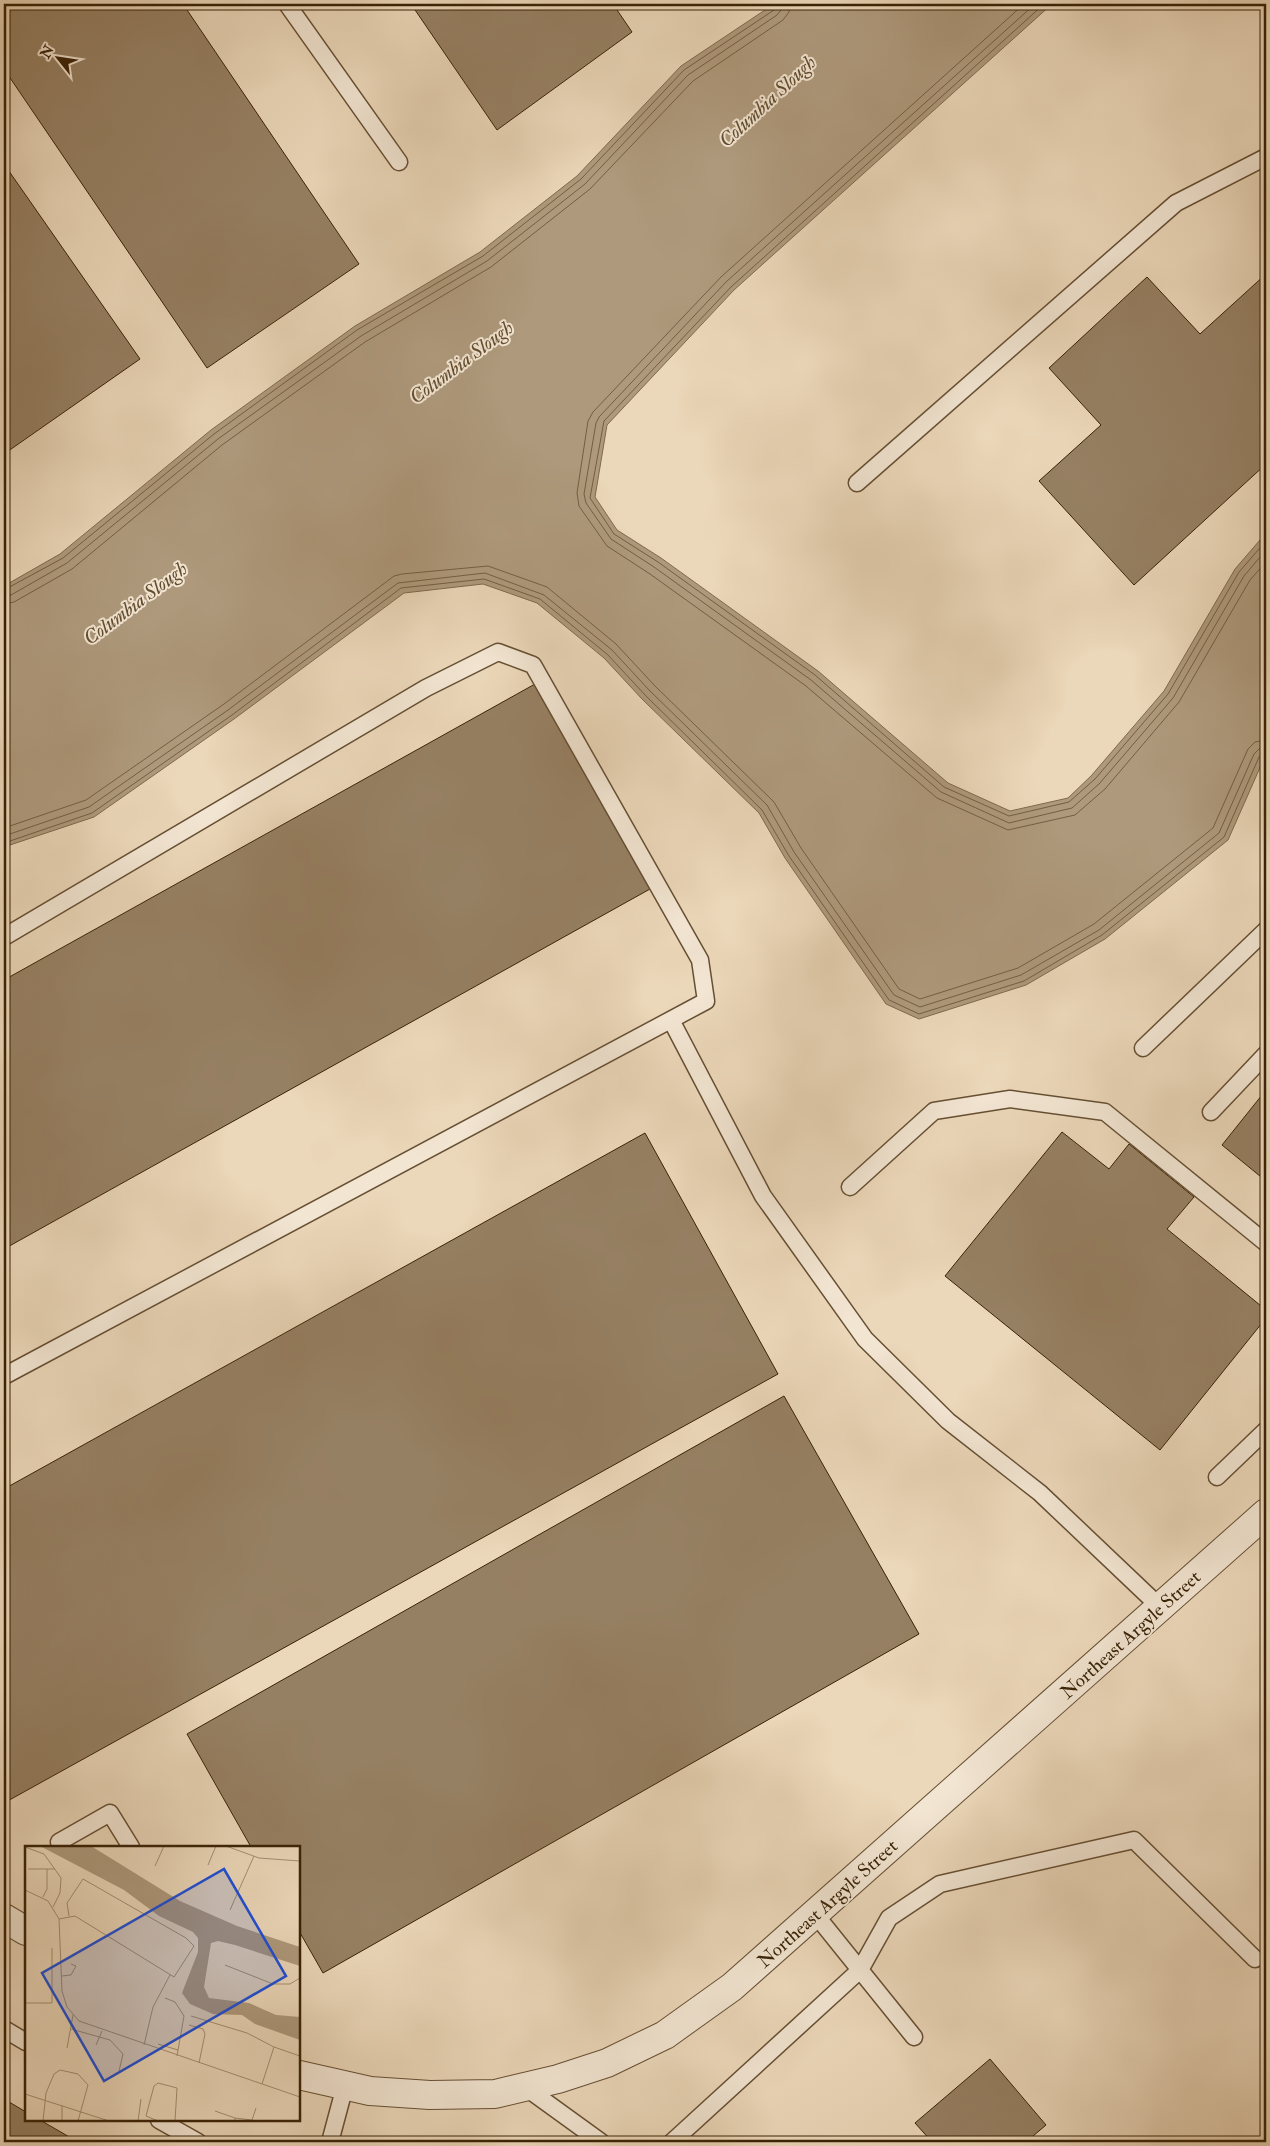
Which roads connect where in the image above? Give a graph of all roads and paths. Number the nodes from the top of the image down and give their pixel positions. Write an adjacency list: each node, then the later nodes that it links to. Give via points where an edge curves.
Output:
1 (287, 4): 3 (lane)
2 (1266, 157): 4 (lane, via 1176,204)
3 (399, 162)
4 (857, 483)
5 (1266, 930): 8 (lane)
6 (4, 937): 7 (lane, via 426,688 498,652 533,665 700,960 706,1001)
7 (671, 1020): 13 (lane); 17 (lane, via 763,1196 865,1339 948,1421 1040,1493)
8 (1143, 1048)
9 (1266, 1054): 10 (lane)
10 (1211, 1112)
11 (850, 1187): 12 (lane, via 934,1111 1019,1100 1106,1112)
12 (1266, 1243)
13 (4, 1376)
14 (1266, 1430): 15 (lane)
15 (1216, 1477)
16 (1266, 1512): 17 (street, Northeast Argyle Street)
17 (1160, 1607): 20 (street, Northeast Argyle Street)
18 (59, 1842): 19 (lane, via 110,1813)
19 (130, 1846)
20 (815, 1914): 24 (lane); 30 (street, Northeast Argyle Street, via 732,1987 665,2034 607,2063)
21 (4, 1918): 22 (street)
22 (25, 1930)
23 (1255, 1959): 24 (lane, via 1134,1840 940,1884 889,1918)
24 (860, 1970): 26 (lane); 35 (lane)
25 (4, 2029): 27 (lane)
26 (914, 2037)
27 (25, 2041)
28 (300, 2075): 29 (street, Northeast Argyle Street)
29 (345, 2086): 30 (street, Northeast Argyle Street, via 430,2095 495,2094); 33 (lane)
30 (525, 2087): 34 (lane)
31 (161, 2121): 32 (lane)
32 (198, 2142)
33 (330, 2142)
34 (601, 2142)
35 (672, 2142)

